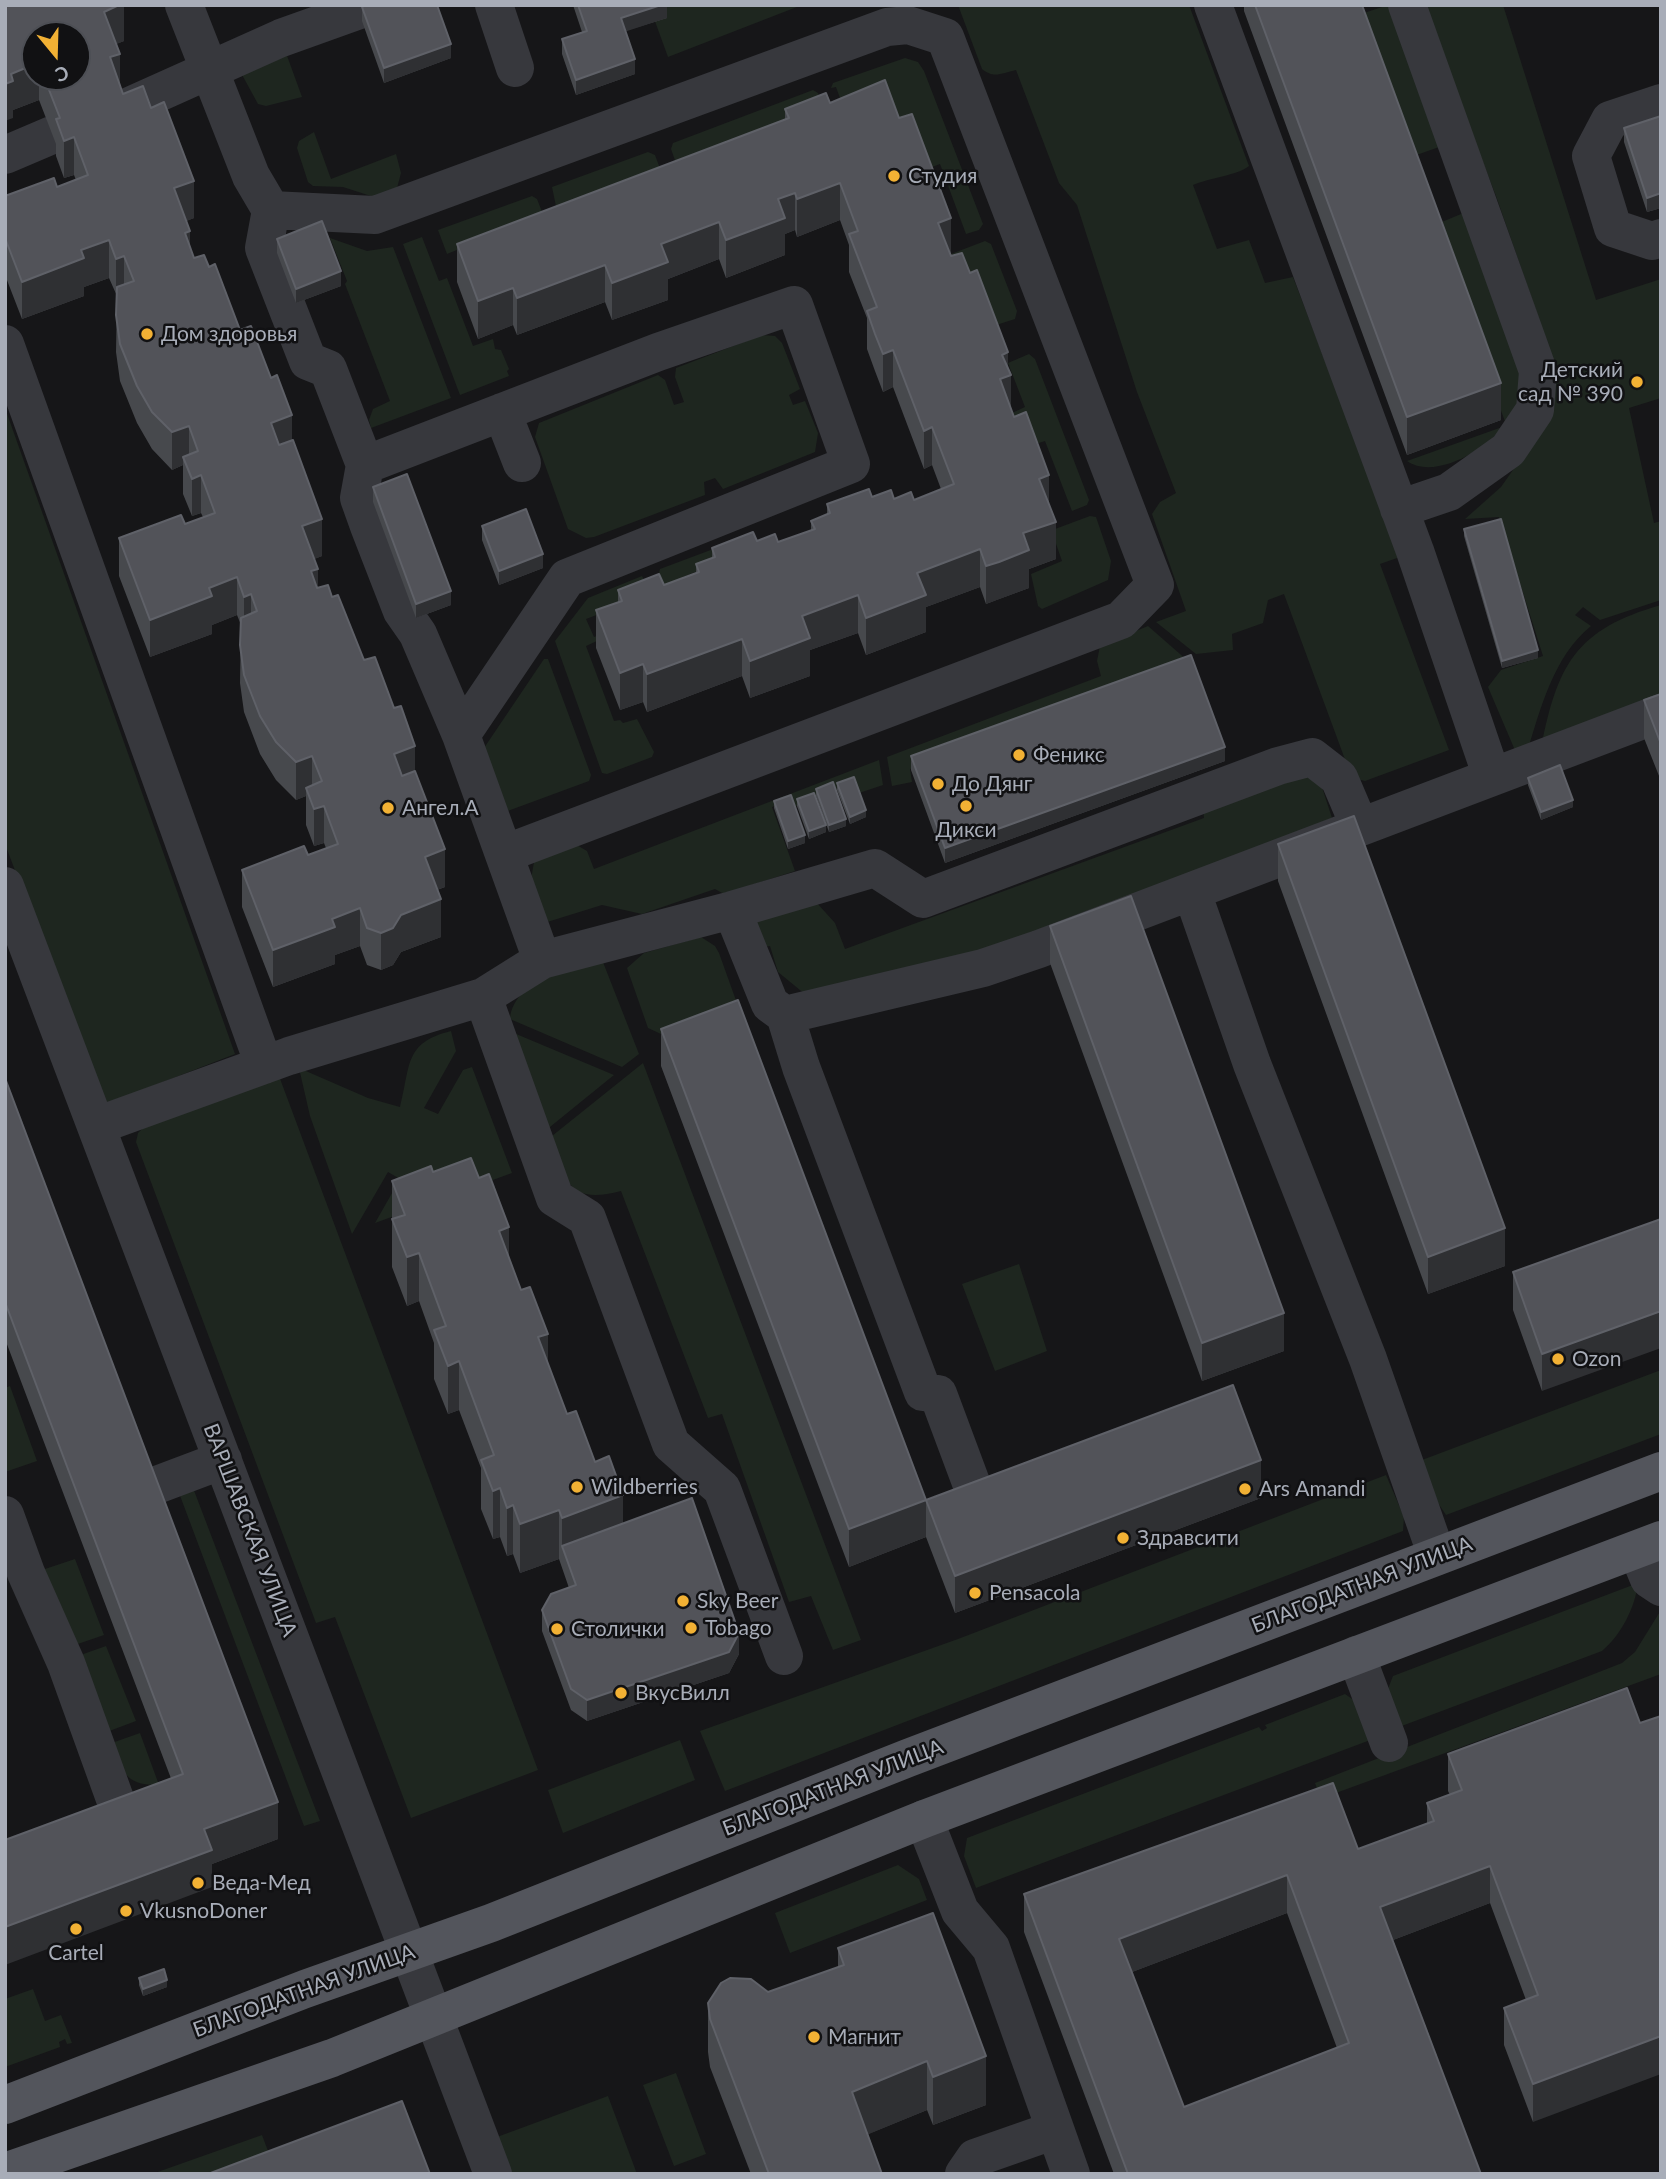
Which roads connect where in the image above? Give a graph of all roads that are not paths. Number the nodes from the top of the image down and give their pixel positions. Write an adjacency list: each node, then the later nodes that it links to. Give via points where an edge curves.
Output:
1 (184, 5): 7 (street)
2 (373, 5): 7 (street)
3 (494, 5): 6 (street)
4 (1213, 5): 18 (street)
5 (1407, 5): 18 (street, via 1538,371 1535,410 1508,450 1449,492)
6 (516, 68)
7 (211, 69): 9 (street); 12 (street, via 251,176)
8 (1661, 103): 13 (street, via 1610,120 1591,156 1613,228 1652,241)
9 (116, 112)
10 (52, 135): 11 (street)
11 (5, 155)
12 (271, 210): 17 (street, via 264,248 281,296 309,360 328,369); 23 (street, via 375,215 887,27 908,25 944,37 1155,585 1121,620)
13 (1661, 238)
14 (5, 344): 30 (street)
15 (502, 412): 16 (street); 17 (street); 20 (street, via 794,305 851,464 567,579)
16 (522, 463)
17 (365, 465): 20 (street, via 359,498 402,611 418,634)
18 (1399, 509): 21 (street)
19 (1661, 713): 21 (street)
20 (461, 735): 23 (street)
21 (1492, 777): 22 (street)
22 (1359, 825): 25 (street); 26 (street, via 1339,778 1312,757 923,899 875,868)
23 (504, 854): 27 (street)
24 (5, 886): 31 (street, ВАРШАВСКАЯ УЛИЦА)
25 (1192, 892): 29 (street, via 983,968); 38 (street)
26 (732, 909): 27 (street); 29 (street, via 770,1004)
27 (542, 960): 28 (street)
28 (483, 997): 30 (street); 41 (street, via 555,1198 587,1218 671,1444 722,1489)
29 (785, 1015): 35 (street, via 923,1392 938,1394)
30 (264, 1065): 31 (street)
31 (96, 1126): 32 (street, ВАРШАВСКАЯ УЛИЦА)
32 (223, 1460): 34 (street); 45 (street, ВАРШАВСКАЯ УЛИЦА)
33 (1661, 1471): 38 (main road, БЛАГОДАТНАЯ УЛИЦА)
34 (146, 1489)
35 (976, 1496)
36 (7, 1523): 44 (street, via 66,1663 140,1815)
37 (1649, 1545): 39 (street, via 1649,1579); 40 (main road)
38 (1437, 1556): 45 (main road, БЛАГОДАТНАЯ УЛИЦА)
39 (1661, 1587)
40 (1356, 1655): 42 (street); 43 (main road)
41 (784, 1656)
42 (1389, 1743)
43 (924, 1819): 46 (main road); 48 (street, via 960,1911 991,1948)
44 (88, 1834)
45 (410, 1952): 46 (street, ВАРШАВСКАЯ УЛИЦА); 47 (main road, БЛАГОДАТНАЯ УЛИЦА)
46 (434, 2017): 49 (main road, via 332,2058); 50 (street, ВАРШАВСКАЯ УЛИЦА)
47 (5, 2105)
48 (1055, 2130): 51 (street, via 975,2158); 52 (street)
49 (5, 2172)
50 (493, 2174)
51 (964, 2174)
52 (1071, 2174)

